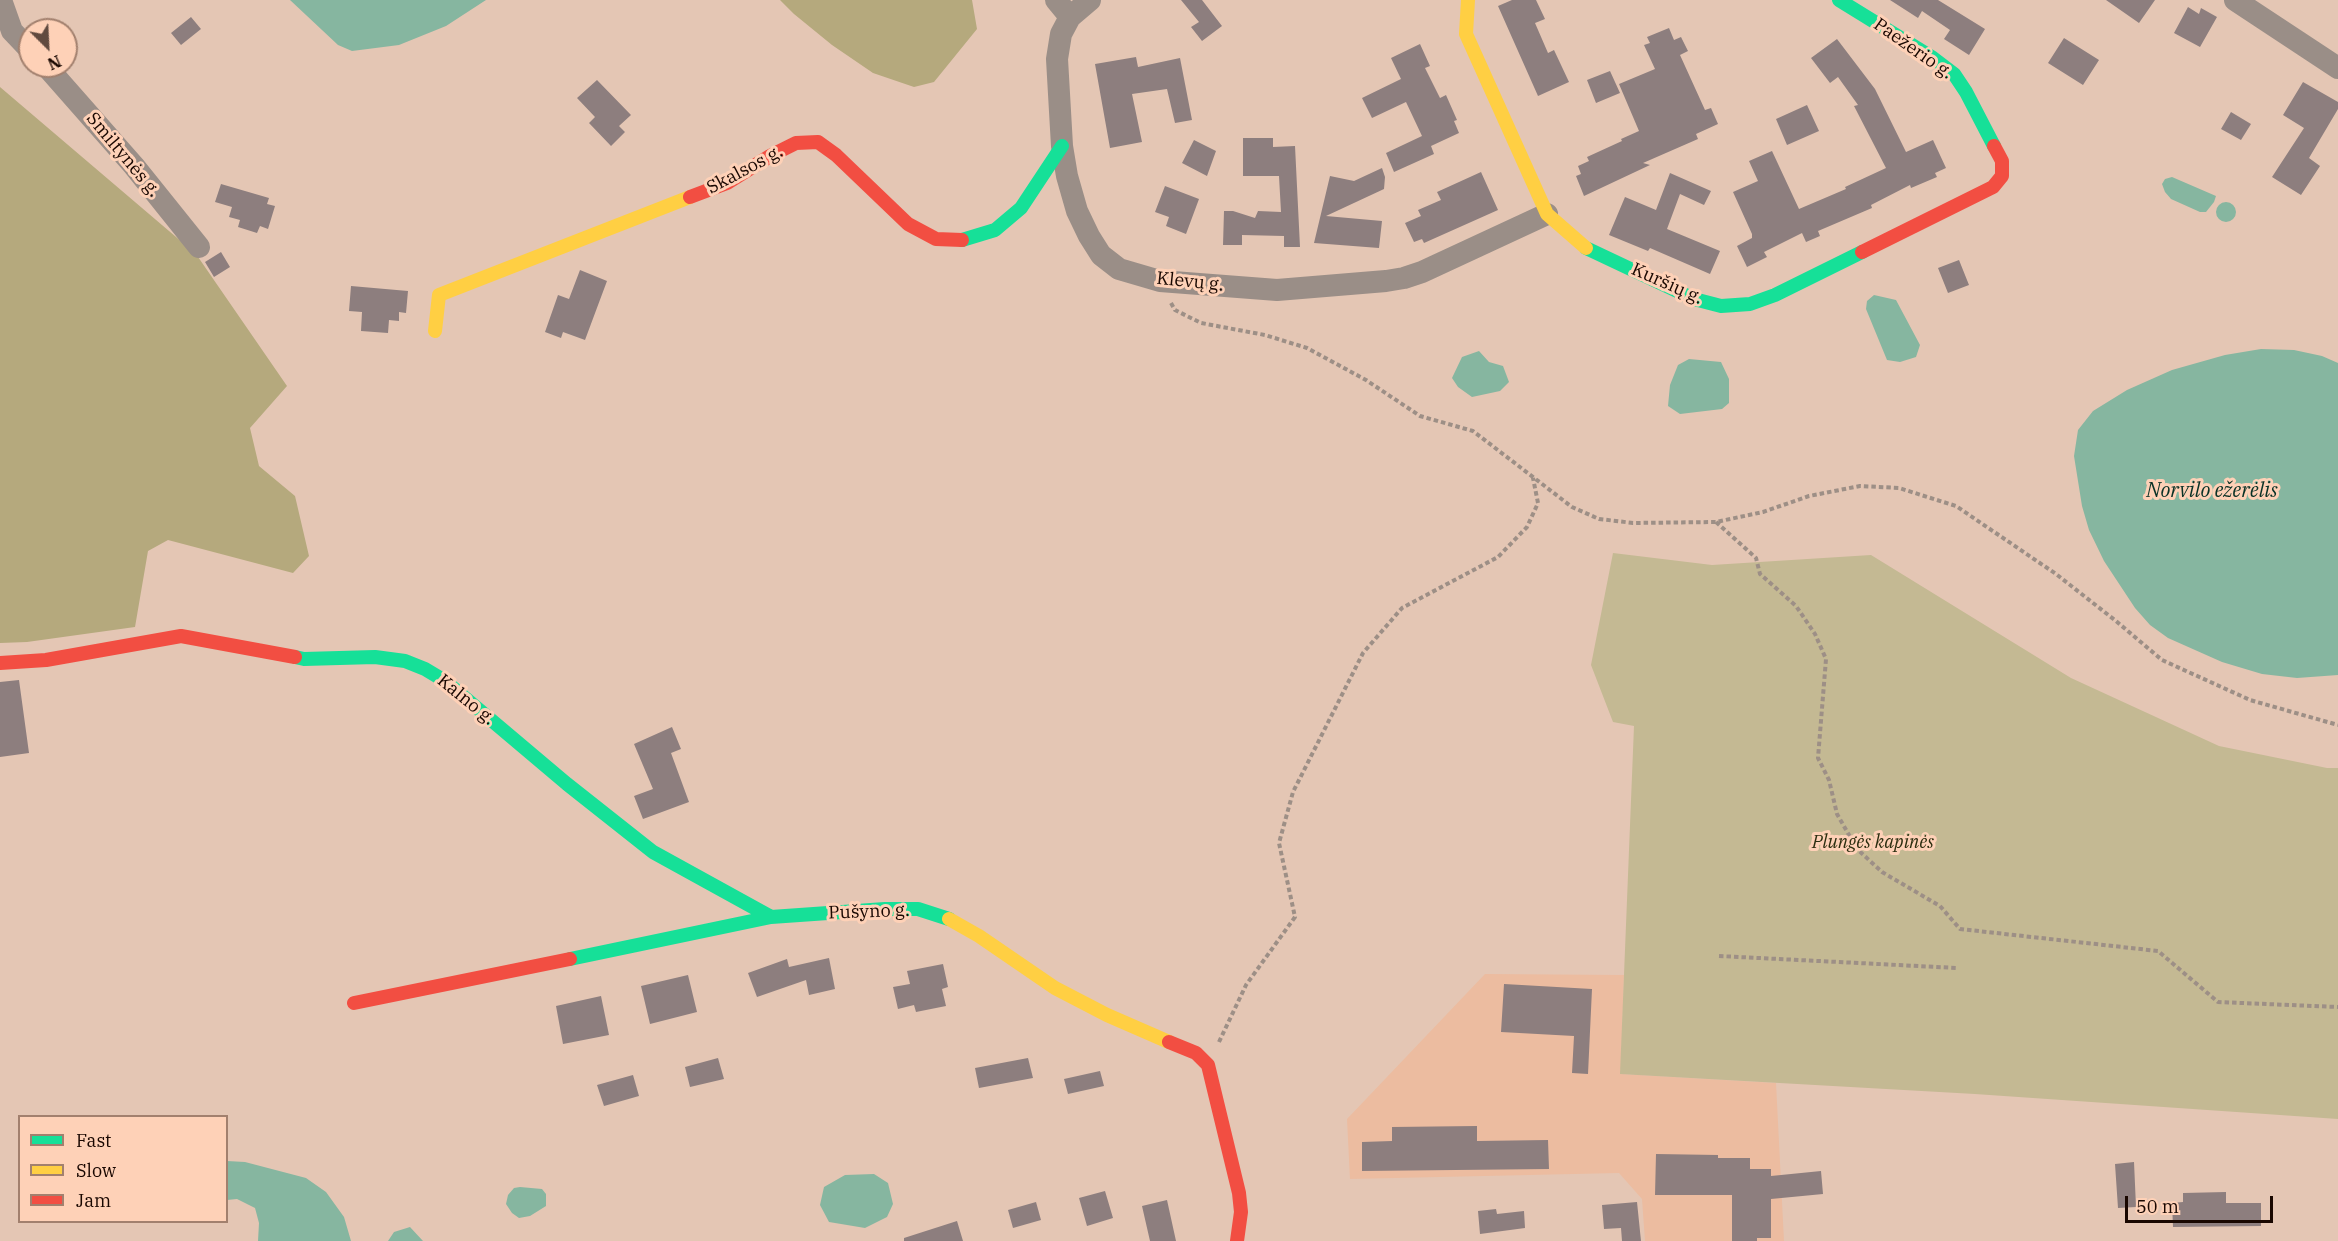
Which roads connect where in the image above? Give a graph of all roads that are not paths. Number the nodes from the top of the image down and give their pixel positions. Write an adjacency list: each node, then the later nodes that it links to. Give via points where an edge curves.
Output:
1 (1, 0): 7 (street)
2 (1090, 0): 6 (street, Klevų g.)
3 (1468, 0): 12 (street, Kuršių g., via 1466,34)
4 (1839, 0): 11 (street, Paežerio g., via 1954,74 2002,161)
5 (2235, 0): 8 (street)
6 (1063, 8): 10 (street, Klevų g., via 1057,59)
7 (18, 37)
8 (2338, 68)
9 (57, 78): 13 (street, Smiltynės g.)
10 (1062, 146): 12 (street, Klevų g., via 1077,211 1101,255 1119,269 1160,281 1277,290 1404,278); 14 (street, Skalsos g., via 1021,208 995,230 965,240 936,239 908,224 836,155 818,142 796,143 727,183 439,295)
11 (2002, 176): 12 (street, Kuršių g., via 1993,187 1750,304 1721,306 1694,299 1583,246)
12 (1547, 214)
13 (199, 247)
14 (435, 331)
15 (0, 663): 16 (street, Kalno g., via 46,660 181,636 304,659 375,657 405,661 445,681 653,852)
16 (771, 917): 17 (street, Pušyno g.); 18 (street, Pušyno g., via 885,909 933,913 979,936 1055,988 1196,1053 1208,1065 1239,1192)
17 (354, 1003)
18 (1237, 1241)

